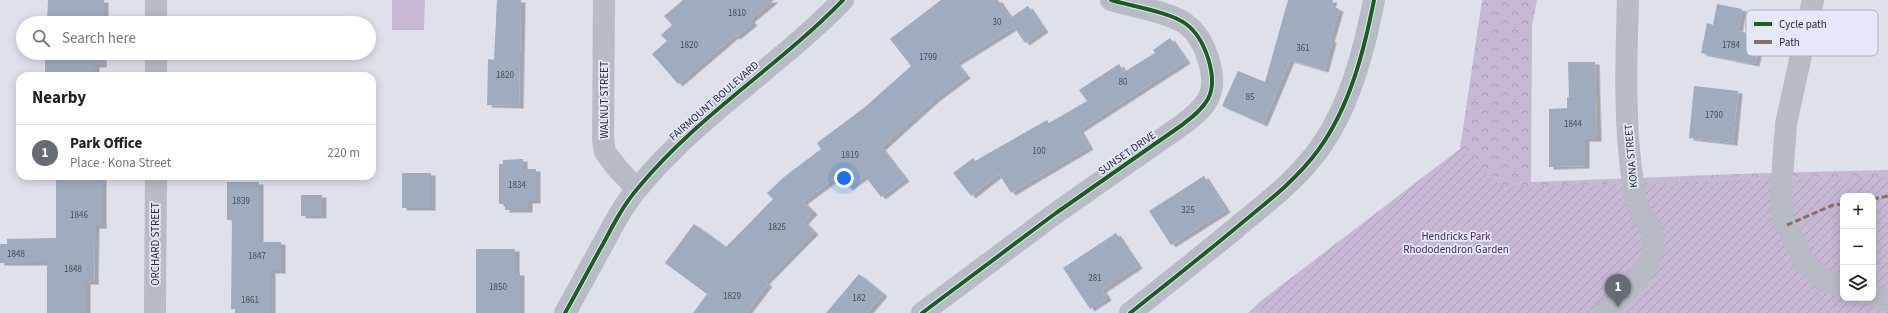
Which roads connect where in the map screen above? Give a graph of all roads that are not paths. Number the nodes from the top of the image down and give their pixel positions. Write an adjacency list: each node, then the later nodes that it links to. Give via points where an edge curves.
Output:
1 (156, 0): 9 (street)
2 (604, 0): 14 (street, WALNUT STREET, via 605,152)
3 (843, 0): 14 (street, FAIRMOUNT BOULEVARD, via 773,63 699,124 664,157)
4 (1111, 0): 20 (street, SUNSET DRIVE, via 1174,18 1187,25 1200,39 1207,56 1212,88 1208,99 1200,110 1182,125 1056,213)
5 (1374, 0): 21 (street, via 1352,85 1319,149 1276,195)
6 (1628, 0): 22 (street, KONA STREET, via 1625,73 1631,169 1635,198 1650,227 1653,251 1631,287)
7 (1813, 0): 8 (street)
8 (1811, 10)
9 (156, 16)
10 (1801, 56): 15 (street, via 1786,124 1781,192 1783,219 1802,260 1824,281)
11 (156, 60): 12 (street)
12 (156, 72)
13 (156, 180): 18 (street, ORCHARD STREET)
14 (637, 189): 19 (street, FAIRMOUNT BOULEVARD, via 614,224)
15 (1840, 286)
16 (1876, 297): 17 (street)
17 (1888, 300)
18 (155, 313)
19 (565, 313)
20 (922, 313)
21 (1130, 313)
22 (1603, 313)

